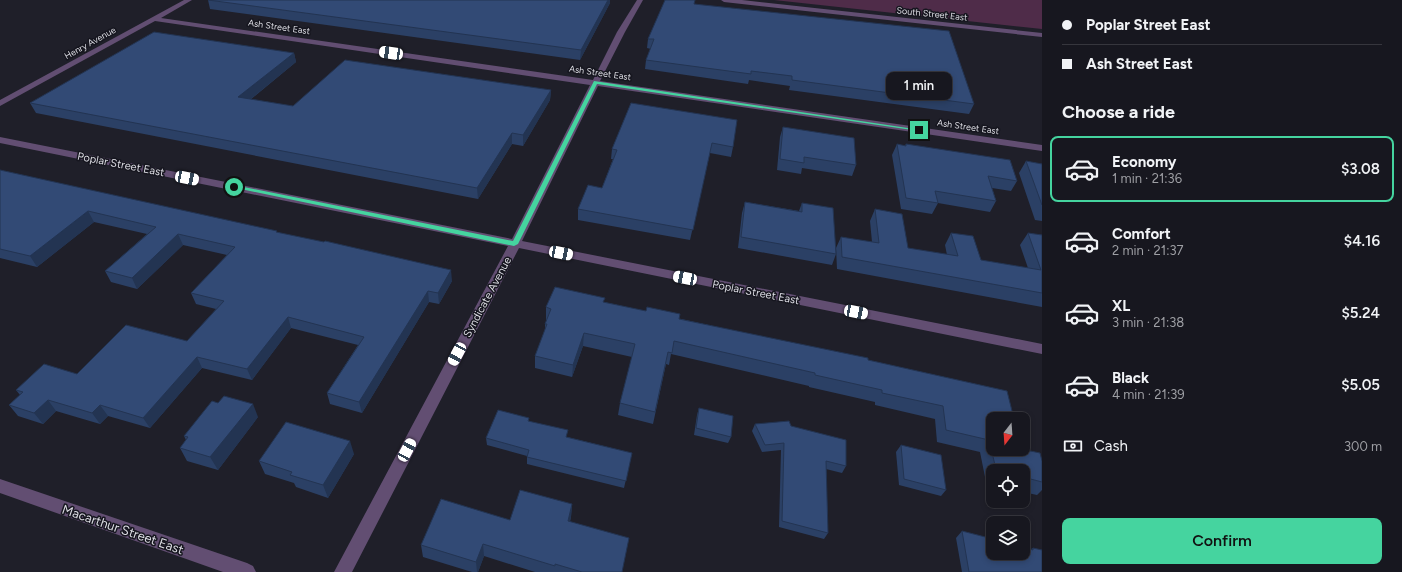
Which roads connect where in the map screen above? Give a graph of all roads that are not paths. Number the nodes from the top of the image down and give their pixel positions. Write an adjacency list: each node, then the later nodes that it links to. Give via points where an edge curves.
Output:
1 (189, 0): 4 (street, Henry Avenue)
2 (640, 0): 6 (street, Syndicate Avenue)
3 (724, 0): 5 (street, South Street East)
4 (155, 19): 6 (street, Ash Street East); 7 (street, Henry Avenue)
5 (1042, 35)
6 (596, 82): 9 (street, Ash Street East); 10 (street, Syndicate Avenue)
7 (0, 103)
8 (0, 140): 10 (street, Poplar Street East)
9 (1042, 148)
10 (514, 244): 11 (street, Poplar Street East); 14 (street, Syndicate Avenue)
11 (1042, 349)
12 (0, 486): 13 (street, Macarthur Street East)
13 (247, 572)
14 (343, 572)

